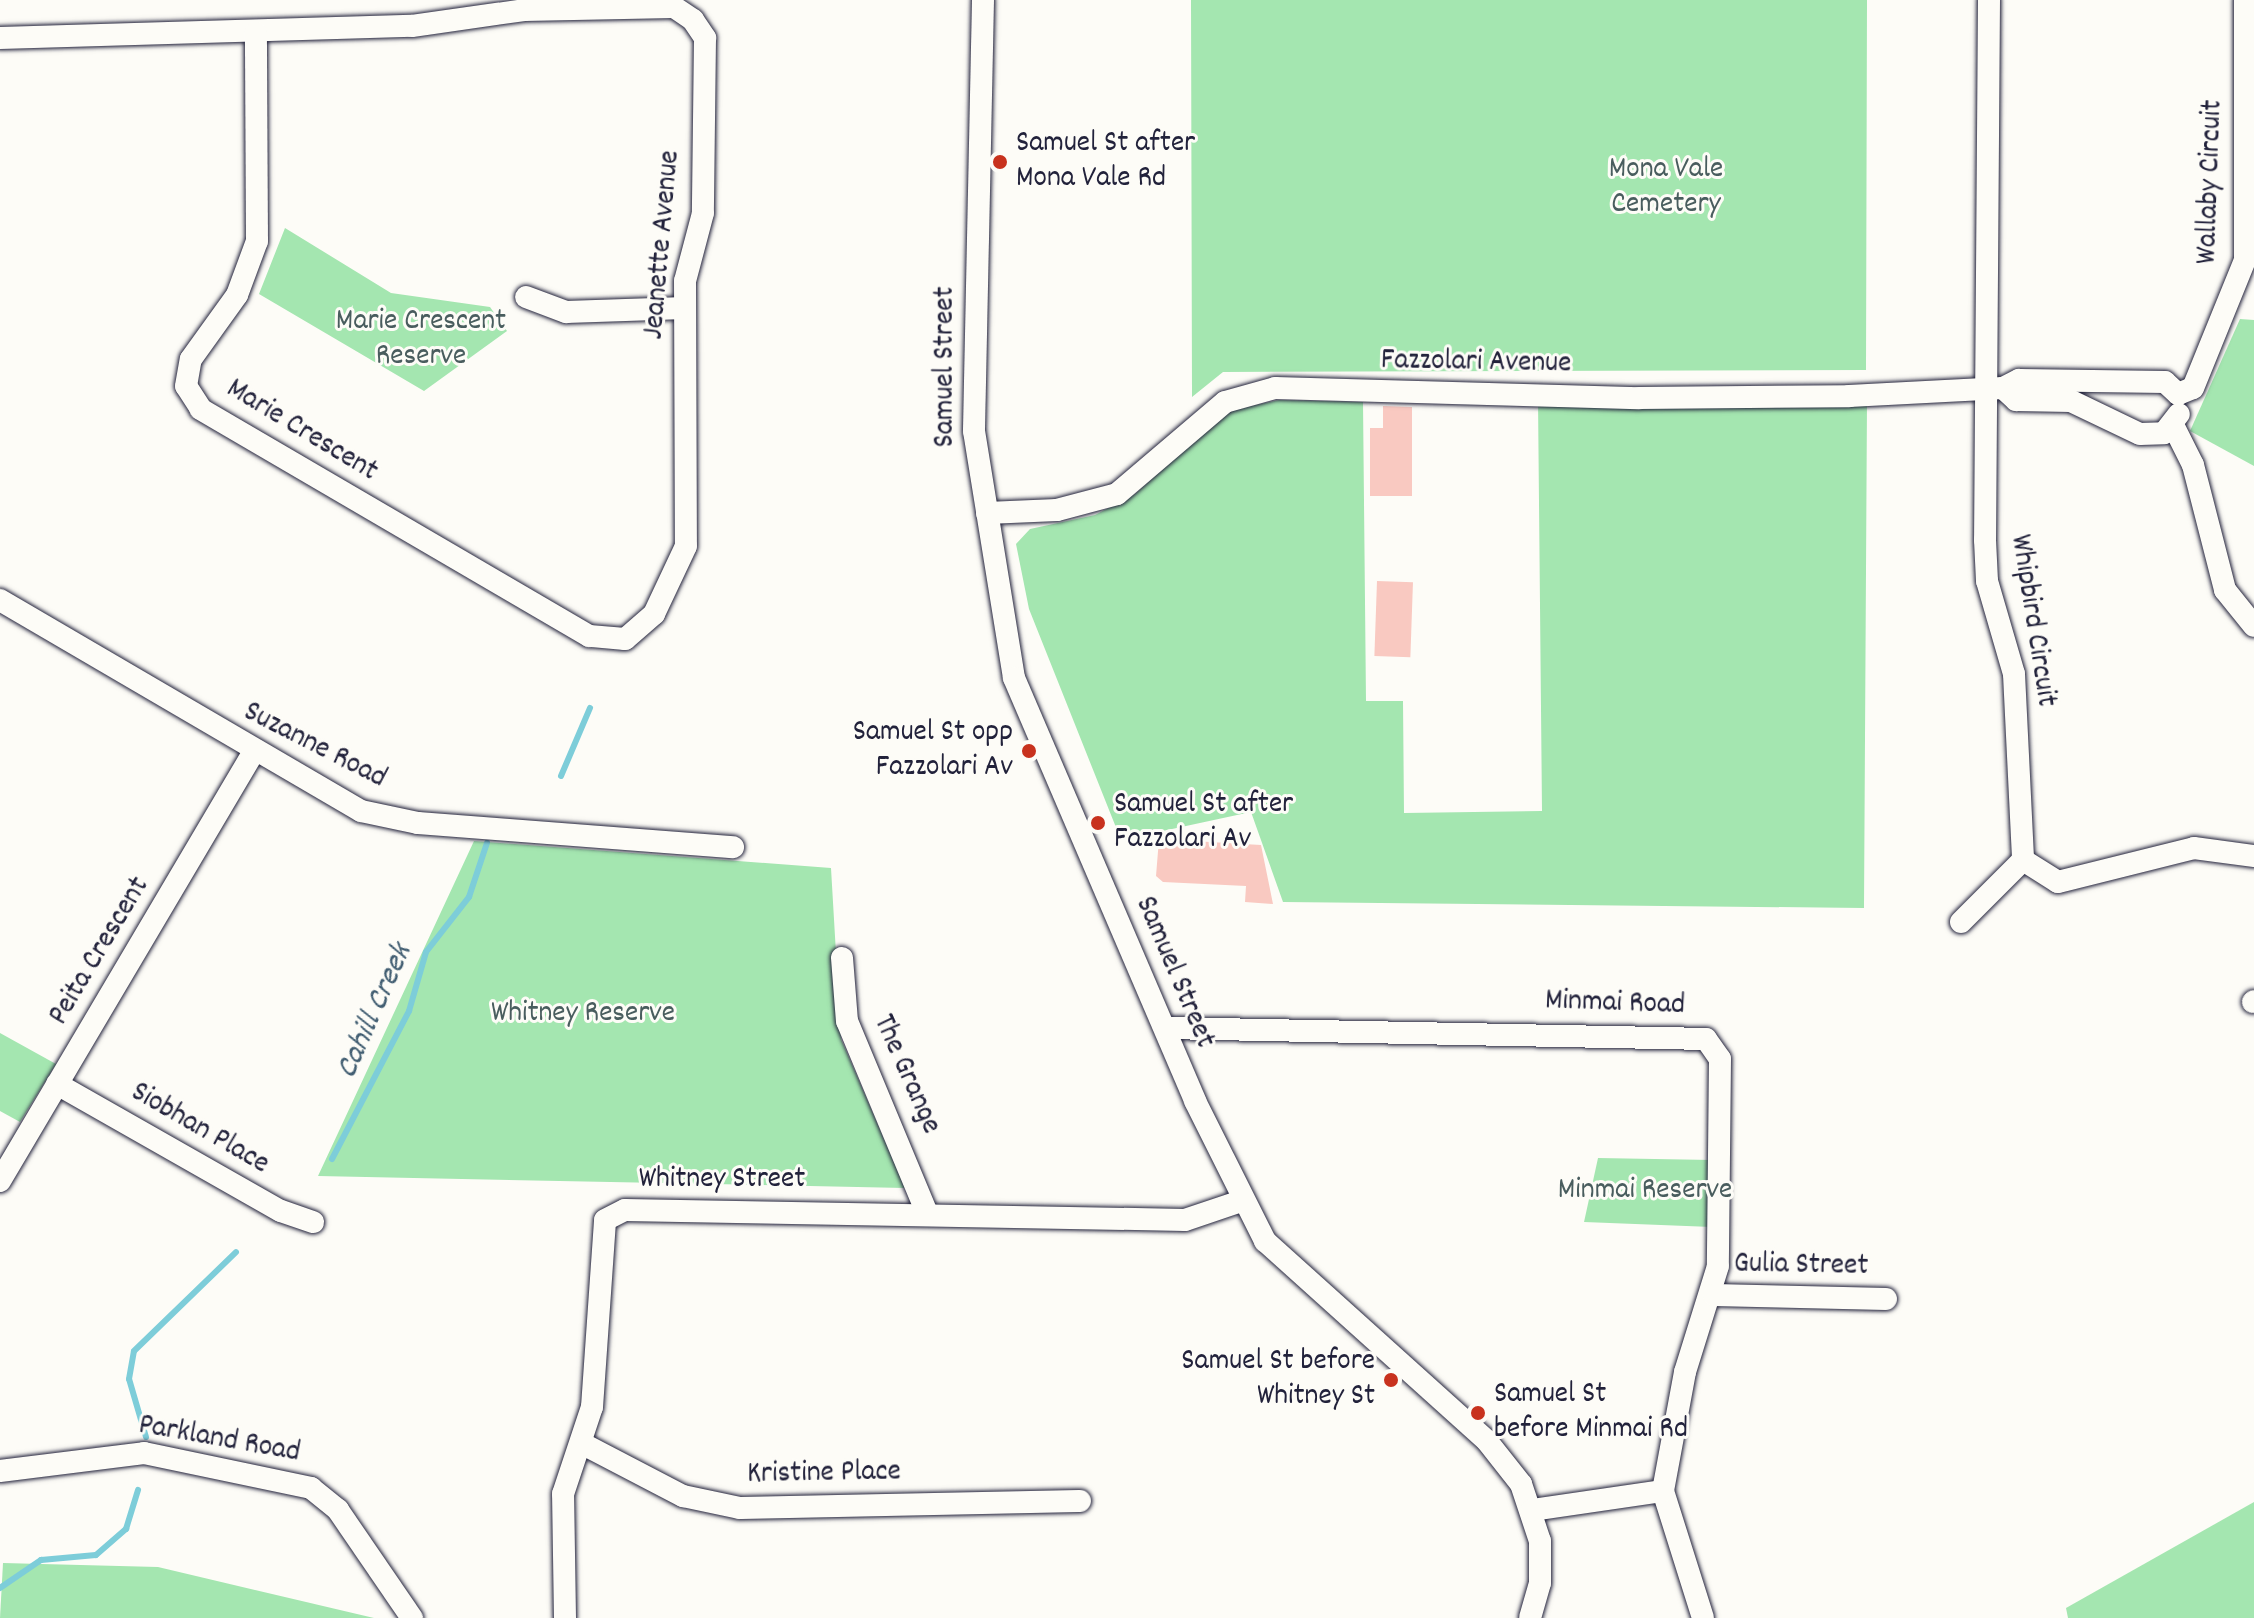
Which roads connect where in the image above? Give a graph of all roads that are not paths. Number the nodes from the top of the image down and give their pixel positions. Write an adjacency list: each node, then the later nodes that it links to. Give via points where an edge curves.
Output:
1 (983, 0): 11 (street, Samuel Street, via 974,431)
2 (1989, 0): 8 (street)
3 (2245, 0): 9 (street, Wallaby Circuit, via 2245,260 2193,388)
4 (256, 33): 5 (street, Jeanette Avenue); 7 (street, Jeanette Avenue, via 412,26 524,10 674,7 705,38 703,213); 14 (street, Marie Crescent, via 257,241 237,295 191,359 186,386 201,409)
5 (0, 38)
6 (526, 297): 7 (street, via 566,312)
7 (685, 308): 14 (street, Jeanette Avenue, via 686,546 654,614 625,639)
8 (1994, 388): 9 (street, Fazzolari Avenue, via 2019,380 2165,382); 10 (street, Fazzolari Avenue, via 2016,400 2071,401 2140,434); 11 (street, Fazzolari Avenue, via 1639,398 1275,388 1225,402 1117,494 1057,510); 18 (street, Whipbird Circuit, via 1987,581 2014,674)
9 (2178, 394): 10 (street)
10 (2173, 425): 13 (street, via 2193,465 2225,590)
11 (987, 513): 21 (street, Samuel Street, via 1014,678)
12 (2, 607): 15 (street, Suzanne Road)
13 (2254, 626)
14 (589, 636)
15 (253, 753): 16 (street, Suzanne Road, via 361,811 418,823); 22 (street, Peita Crescent)
16 (733, 847)
17 (2254, 856): 18 (street, via 2194,848 2058,882)
18 (2023, 860): 19 (street)
19 (1961, 922)
20 (842, 958): 25 (street, The Grange, via 847,1021)
21 (1165, 1028): 24 (street, Samuel Street); 27 (street, Minmai Road, via 1706,1039 1720,1059)
22 (57, 1084): 23 (street, Peita Crescent); 26 (street, Siobhan Place, via 281,1211)
23 (0, 1181)
24 (1241, 1201): 25 (street, Whitney Street, via 1185,1220); 33 (street, Samuel Street, via 1287,1266 1504,1459)
25 (927, 1213): 29 (street, Whitney Street, via 625,1210 605,1220 592,1407)
26 (313, 1222)
27 (1714, 1295): 28 (street, Gulia Street); 31 (street, Minmai Road, via 1685,1372)
28 (1886, 1299)
29 (583, 1444): 32 (street, Kristine Place, via 683,1496 740,1508); 35 (street, Whitney Street, via 563,1494)
30 (0, 1471): 34 (street, Parkland Road, via 144,1453 311,1488 338,1510)
31 (1663, 1491): 33 (street); 37 (street)
32 (1080, 1501)
33 (1532, 1510): 36 (street, Samuel Street, via 1540,1583)
34 (412, 1618)
35 (565, 1618)
36 (1530, 1618)
37 (1703, 1618)

